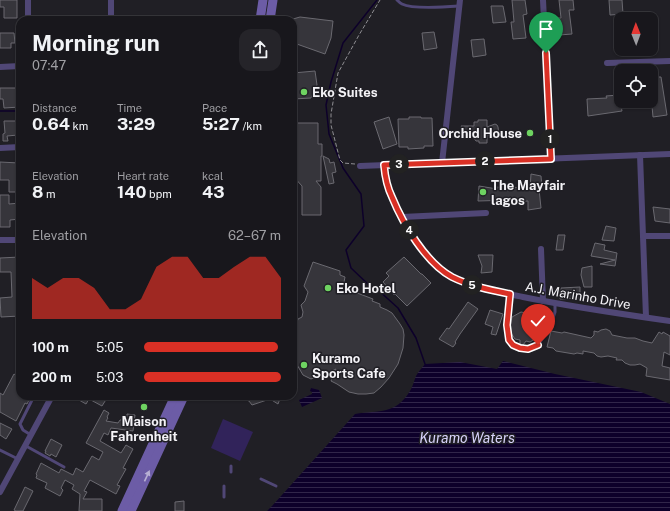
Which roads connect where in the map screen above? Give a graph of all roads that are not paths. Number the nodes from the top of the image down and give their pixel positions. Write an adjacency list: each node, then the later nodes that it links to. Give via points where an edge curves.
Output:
1 (28, 0): 8 (street)
2 (111, 0): 9 (street)
3 (263, 0): 10 (main road)
4 (273, 0): 11 (main road)
5 (397, 0): 7 (lane, via 409,6 423,7)
6 (543, 0): 20 (street)
7 (460, 3): 21 (street)
8 (28, 16)
9 (111, 16)
10 (261, 16)
11 (271, 16)
12 (670, 61): 13 (street)
13 (607, 62)
14 (16, 66): 15 (street)
15 (0, 67)
16 (16, 147): 17 (street)
17 (0, 148)
18 (670, 154): 19 (street)
19 (640, 155): 20 (street); 26 (street)
20 (551, 159): 21 (street)
21 (442, 163): 22 (street)
22 (384, 165): 23 (street); 25 (street, A.J. Marinho Drive, via 385,177)
23 (360, 166)
24 (486, 213): 25 (street)
25 (402, 217): 31 (street, A.J. Marinho Drive, via 426,255 451,276 472,285)
26 (643, 236): 27 (street); 34 (street)
27 (670, 236)
28 (0, 240): 29 (street)
29 (16, 240)
30 (541, 250): 32 (street)
31 (510, 294): 32 (street, A.J. Marinho Drive); 33 (lane, via 507,325 509,340 520,348 528,349 538,345 550,327)
32 (542, 301): 33 (street, A.J. Marinho Drive)
33 (555, 303): 34 (street, A.J. Marinho Drive)
34 (646, 317): 35 (street, A.J. Marinho Drive)
35 (670, 321)
36 (32, 400): 40 (lane, via 20,424 22,430)
37 (50, 400): 40 (street)
38 (172, 400): 52 (main road)
39 (182, 400): 53 (main road, one-way to 39)
40 (31, 434): 41 (street)
41 (25, 446): 43 (street); 45 (lane)
42 (0, 450): 43 (lane)
43 (18, 459): 50 (street)
44 (231, 466): 46 (lane)
45 (64, 467)
46 (231, 472)
47 (261, 479): 49 (lane)
48 (224, 486): 51 (lane)
49 (276, 486)
50 (0, 492)
51 (224, 497)
52 (122, 511)
53 (131, 511)

